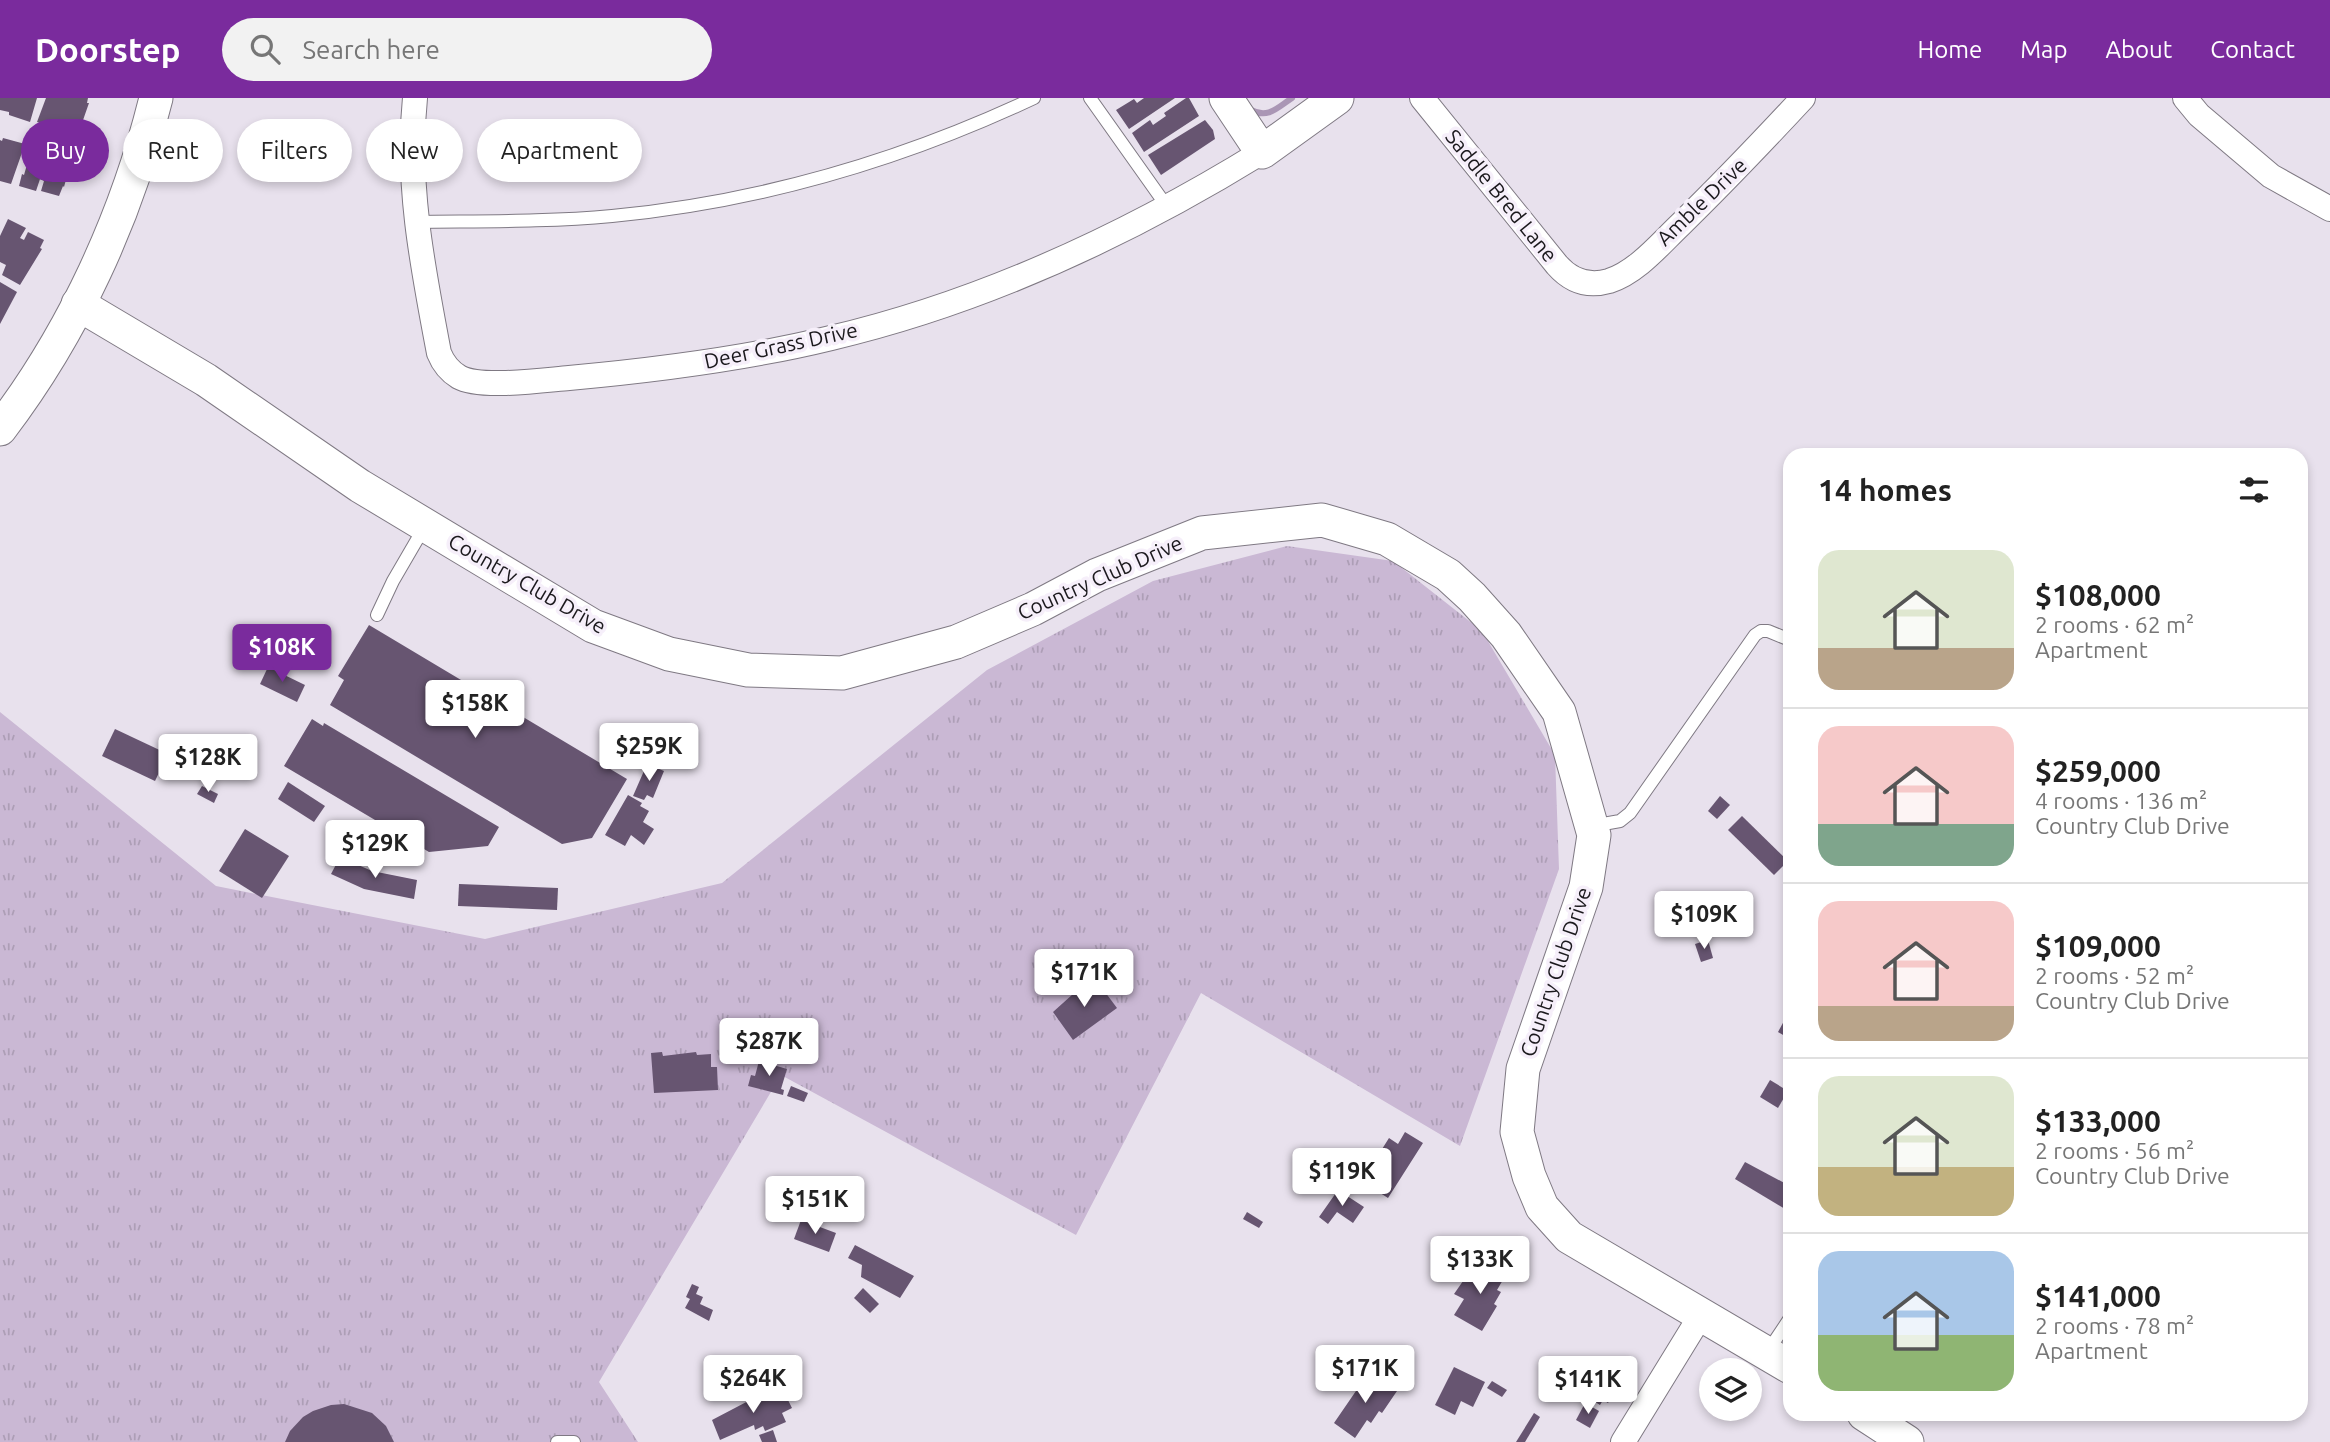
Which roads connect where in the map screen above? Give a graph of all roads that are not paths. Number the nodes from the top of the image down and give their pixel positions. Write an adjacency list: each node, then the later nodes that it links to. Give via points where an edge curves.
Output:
1 (156, 98): 15 (street, via 133,179)
2 (415, 98): 13 (street, Deer Grass Drive)
3 (1034, 98): 13 (lane, via 847,171 735,197 603,217)
4 (1090, 98): 11 (lane)
5 (1226, 98): 10 (street)
6 (1337, 98): 10 (street, Deer Grass Drive)
7 (1422, 98): 14 (street, Saddle Bred Lane, via 1557,265 1571,278)
8 (1802, 98): 14 (street, Amble Drive, via 1724,182 1635,266 1606,282)
9 (2185, 98): 12 (street, via 2271,176)
10 (1262, 152): 11 (street, Deer Grass Drive)
11 (1168, 208): 13 (street, Deer Grass Drive, via 986,289 831,338 669,368 499,382 464,379 442,361)
12 (2330, 209)
13 (416, 222)
14 (1587, 283)
15 (78, 304): 16 (street, via 40,373); 17 (street, Country Club Drive, via 206,380)
16 (0, 429)
17 (425, 525): 18 (lane); 20 (street, Country Club Drive, via 593,626 669,654 748,670 842,673 956,642 1097,575 1202,533 1322,520 1387,538 1448,575 1506,635 1559,712)
18 (377, 615)
19 (1783, 637): 20 (lane, via 1768,631 1755,635 1630,813 1620,821)
20 (1592, 826): 21 (street, Country Club Drive, via 1586,887 1523,1069 1517,1132 1542,1207 1569,1237)
21 (1701, 1315): 22 (street, Country Club Drive); 26 (street)
22 (1779, 1359)
23 (1875, 1421): 27 (street)
24 (557, 1442): 25 (lane)
25 (574, 1442)
26 (1623, 1442)
27 (1907, 1442)

